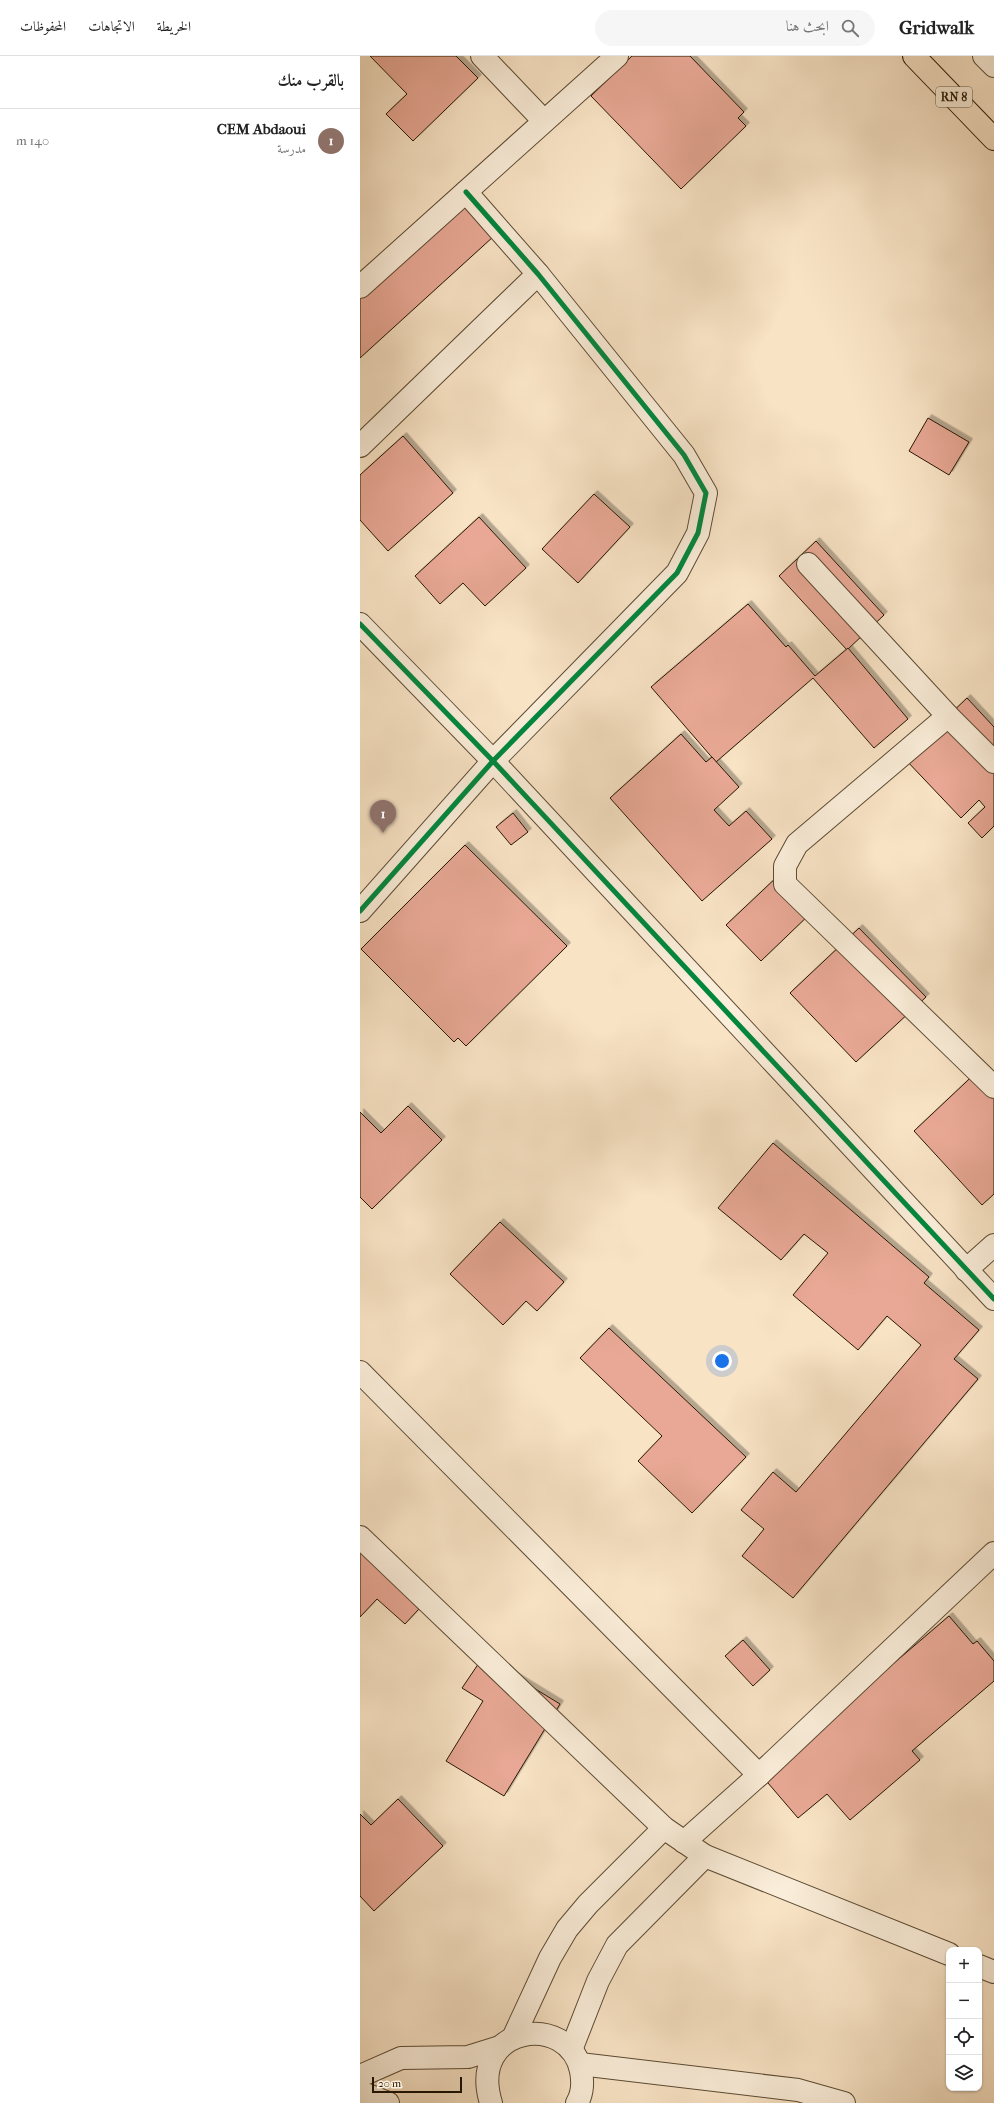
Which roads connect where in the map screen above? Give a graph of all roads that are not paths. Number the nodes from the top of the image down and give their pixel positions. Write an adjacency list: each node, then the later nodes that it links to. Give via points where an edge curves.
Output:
1 (482, 56): 6 (street)
2 (617, 56): 6 (street)
3 (914, 56): 7 (main road, RN 8)
4 (984, 56): 5 (street)
5 (994, 66)
6 (544, 121): 8 (street)
7 (994, 139)
8 (466, 192): 9 (street); 10 (street)
9 (538, 274): 11 (street); 15 (street, via 684,455 706,493 698,533 677,573)
10 (360, 287)
11 (360, 446)
12 (808, 564): 14 (street)
13 (360, 624): 15 (street)
14 (948, 716): 16 (street); 18 (street, via 797,844 785,866 785,884)
15 (494, 761): 17 (street); 20 (street)
16 (994, 762)
17 (360, 911)
18 (994, 1087)
19 (994, 1244): 20 (street)
20 (966, 1270): 21 (street)
21 (994, 1299)
22 (360, 1372): 25 (street)
23 (360, 1537): 26 (street)
24 (994, 1553): 25 (street)
25 (759, 1775): 27 (street)
26 (664, 1828): 27 (street); 32 (street, via 588,1904 567,1929)
27 (684, 1842): 28 (street)
28 (705, 1856): 29 (street); 33 (street, via 617,1945 598,1982)
29 (946, 1953)
30 (982, 1967): 31 (street)
31 (994, 1972)
32 (507, 2042): 33 (street, via 528,2034 544,2034 559,2040); 34 (street, via 468,2057 401,2058); 37 (street, via 491,2059 487,2074 487,2089)
33 (576, 2057): 38 (street, via 583,2080); 39 (street, via 798,2090)
34 (360, 2076)
35 (360, 2092): 36 (street)
36 (388, 2103)
37 (491, 2103)
38 (577, 2103)
39 (844, 2103)

